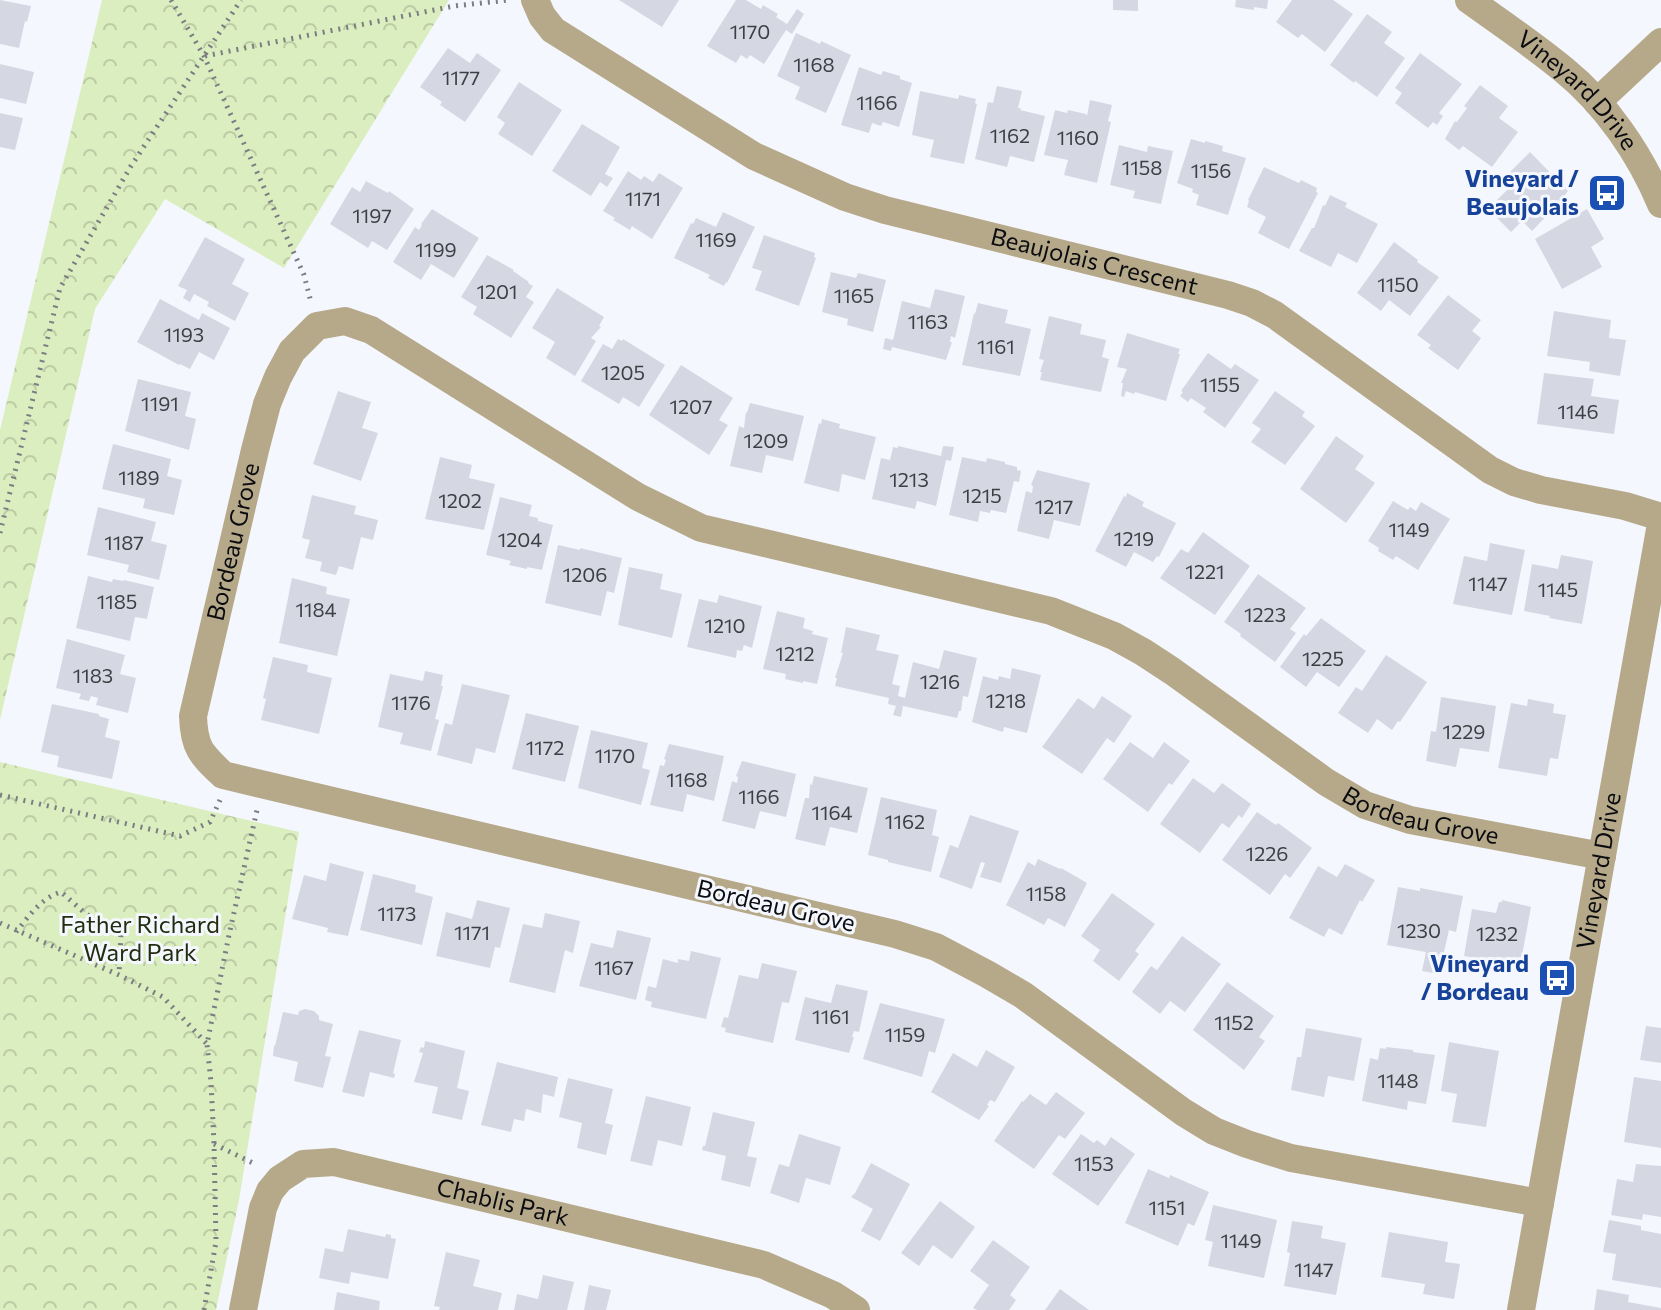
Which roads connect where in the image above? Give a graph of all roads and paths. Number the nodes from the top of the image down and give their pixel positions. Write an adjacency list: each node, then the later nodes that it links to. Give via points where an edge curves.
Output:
1 (171, 0): 7 (path)
2 (241, 0): 7 (path)
3 (509, 0): 7 (path, via 454,6)
4 (535, 0): 11 (street, Beaujolais Crescent, via 553,30 754,156 885,210 1252,303 1490,470 1541,490)
5 (1469, 0): 8 (street, Vineyard Drive, via 1566,71)
6 (1661, 42): 8 (street)
7 (204, 56): 10 (path, via 304,275); 13 (path, via 131,166 60,288)
8 (1597, 102): 9 (street, Vineyard Drive, via 1643,167)
9 (1661, 204)
10 (317, 326): 14 (street, Bordeau Grove, via 292,351 267,404 193,716 202,755); 17 (street, Bordeau Grove, via 345,321 371,330 638,497 701,528 1051,611 1114,636 1365,805 1410,820)
11 (1661, 517)
12 (1661, 524): 17 (street, Vineyard Drive)
13 (0, 533)
14 (223, 775): 15 (street, Bordeau Grove); 16 (path, via 210,822 180,836)
15 (261, 785): 21 (path); 24 (street, Bordeau Grove, via 936,947 1023,995 1214,1131 1291,1158)
16 (0, 795)
17 (1602, 856): 24 (street, Vineyard Drive)
18 (0, 923): 19 (path)
19 (16, 932): 20 (path); 20 (path, via 36,907 61,892 121,934)
20 (119, 975): 21 (path, via 163,997)
21 (207, 1044): 22 (path)
22 (214, 1144): 23 (path); 25 (path, via 216,1242)
23 (280, 1179): 26 (street, via 263,1208); 27 (street, Chablis Park, via 303,1164 334,1162 764,1265)
24 (1540, 1203): 28 (street, Vineyard Drive)
25 (204, 1310)
26 (243, 1310)
27 (856, 1310)
28 (1521, 1310)

